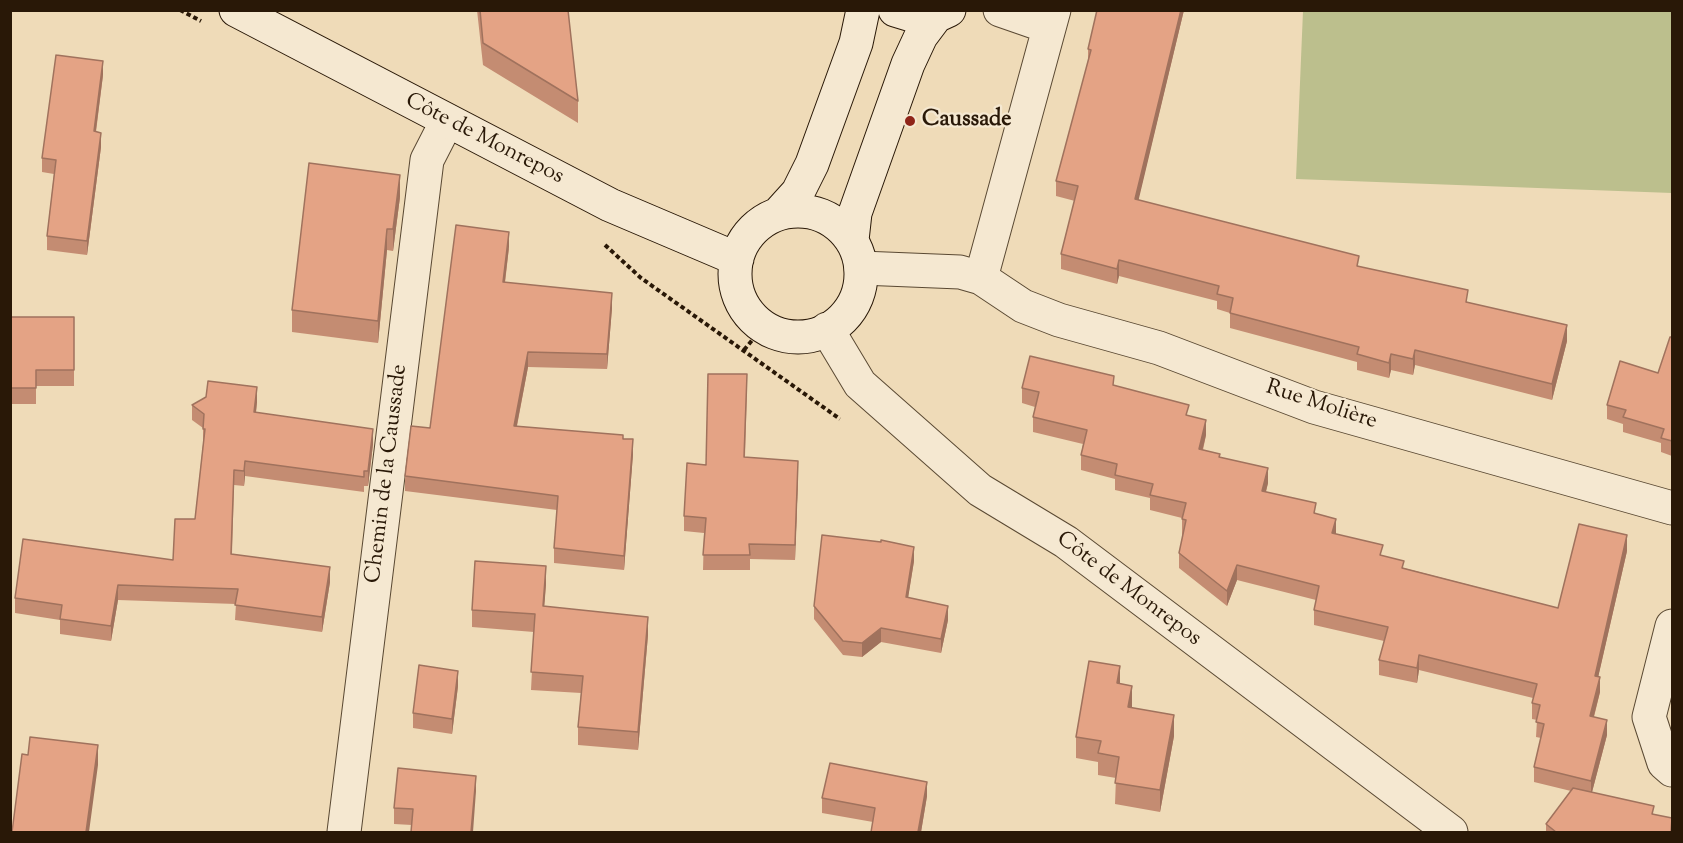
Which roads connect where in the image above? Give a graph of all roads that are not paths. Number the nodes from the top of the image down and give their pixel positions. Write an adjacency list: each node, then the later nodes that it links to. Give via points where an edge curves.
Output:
1 (236, 10): 7 (street, Côte de Monrepos)
2 (863, 10): 8 (street, via 856,43 812,164 798,192)
3 (895, 10): 5 (street, via 918,17)
4 (1000, 10): 6 (street)
5 (942, 13): 9 (street, via 921,36 908,64 861,194 855,213)
6 (1051, 19): 11 (street)
7 (447, 121): 10 (street, Côte de Monrepos, via 610,205); 16 (street, Chemin de la Caussade, via 427,160)
8 (779, 213): 9 (street, via 800,211 820,215 838,225); 10 (street, via 760,223 745,239)
9 (856, 254): 11 (street, Rue Molière); 12 (street, via 859,291 841,320)
10 (737, 259): 12 (street, via 735,279 740,299 751,316 787,336 807,336)
11 (981, 278): 13 (street, Rue Molière, via 1023,306 1059,320 1159,348 1314,407)
12 (827, 329): 17 (street, Côte de Monrepos, via 860,384 980,490 1066,542)
13 (1672, 508)
14 (1672, 626): 15 (street, via 1649,717 1664,763)
15 (1672, 770)
16 (344, 832)
17 (1450, 832)

